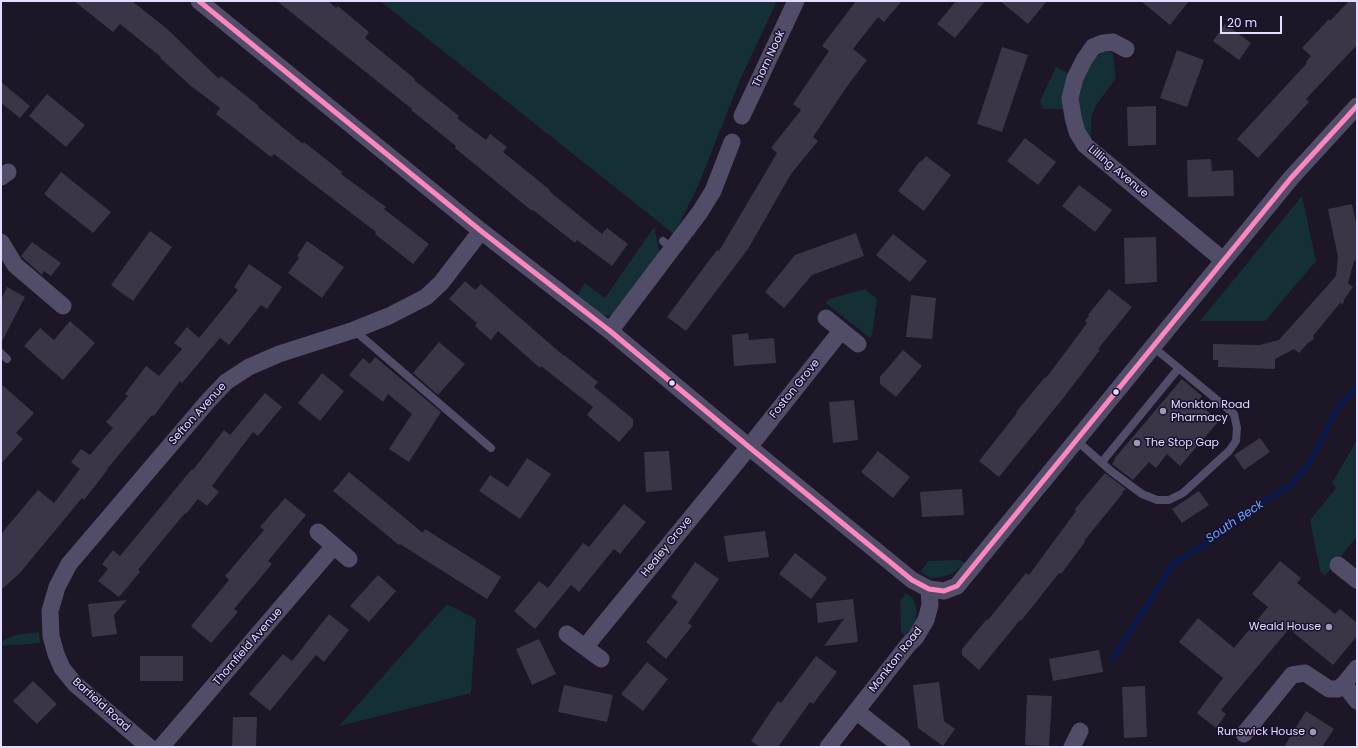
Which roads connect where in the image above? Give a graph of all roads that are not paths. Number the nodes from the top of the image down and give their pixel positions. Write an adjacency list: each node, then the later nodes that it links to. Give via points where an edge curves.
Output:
1 (199, 1): 7 (street)
2 (796, 1): 5 (street, Thorn Nook)
3 (1126, 49): 9 (street, Lilling Avenue, via 1113,42 1103,43 1093,47 1084,60 1075,78 1070,98 1077,132 1085,145)
4 (1357, 106): 9 (street, via 1291,178)
5 (742, 116)
6 (732, 142): 13 (street, via 713,191 700,212 668,245)
7 (481, 231): 12 (street, Sefton Avenue, via 441,283 426,297); 13 (street)
8 (1, 242): 10 (street, via 15,265)
9 (1223, 260): 16 (street)
10 (63, 306)
11 (826, 318): 14 (street)
12 (354, 330): 20 (lane); 29 (street, Sefton Avenue, via 279,354 249,367 226,382 69,564 53,598 50,612)
13 (610, 331): 19 (street)
14 (841, 331): 15 (street); 19 (street, Foston Grove)
15 (858, 344)
16 (1152, 346): 17 (lane); 18 (street)
17 (1178, 369): 21 (lane); 21 (lane, via 1234,414 1236,441 1229,451 1183,493 1169,500 1157,500 1142,494)
18 (1076, 440): 21 (lane); 27 (street, via 957,586 944,591)
19 (749, 447): 27 (street, via 912,580); 30 (street, Healey Grove)
20 (491, 448)
21 (1102, 462)
22 (318, 532): 23 (street)
23 (334, 546): 24 (street); 39 (street, Thornfield Avenue)
24 (349, 559)
25 (1338, 565): 26 (street)
26 (1357, 580)
27 (929, 589): 35 (street, Monkton Road, via 930,605 926,620 916,637)
28 (567, 634): 30 (street)
29 (51, 636): 38 (street, Barfield Road, via 62,668 75,684)
30 (585, 647): 31 (street)
31 (601, 659)
32 (1357, 668): 33 (street)
33 (1344, 684): 34 (street); 37 (street, via 1338,689 1329,689 1305,673 1292,675)
34 (1357, 701)
35 (856, 711): 40 (street, Monkton Road); 41 (street)
36 (1080, 731): 42 (street)
37 (1244, 734)
38 (149, 747)
39 (161, 747)
40 (828, 747)
41 (902, 747)
42 (1072, 747)

